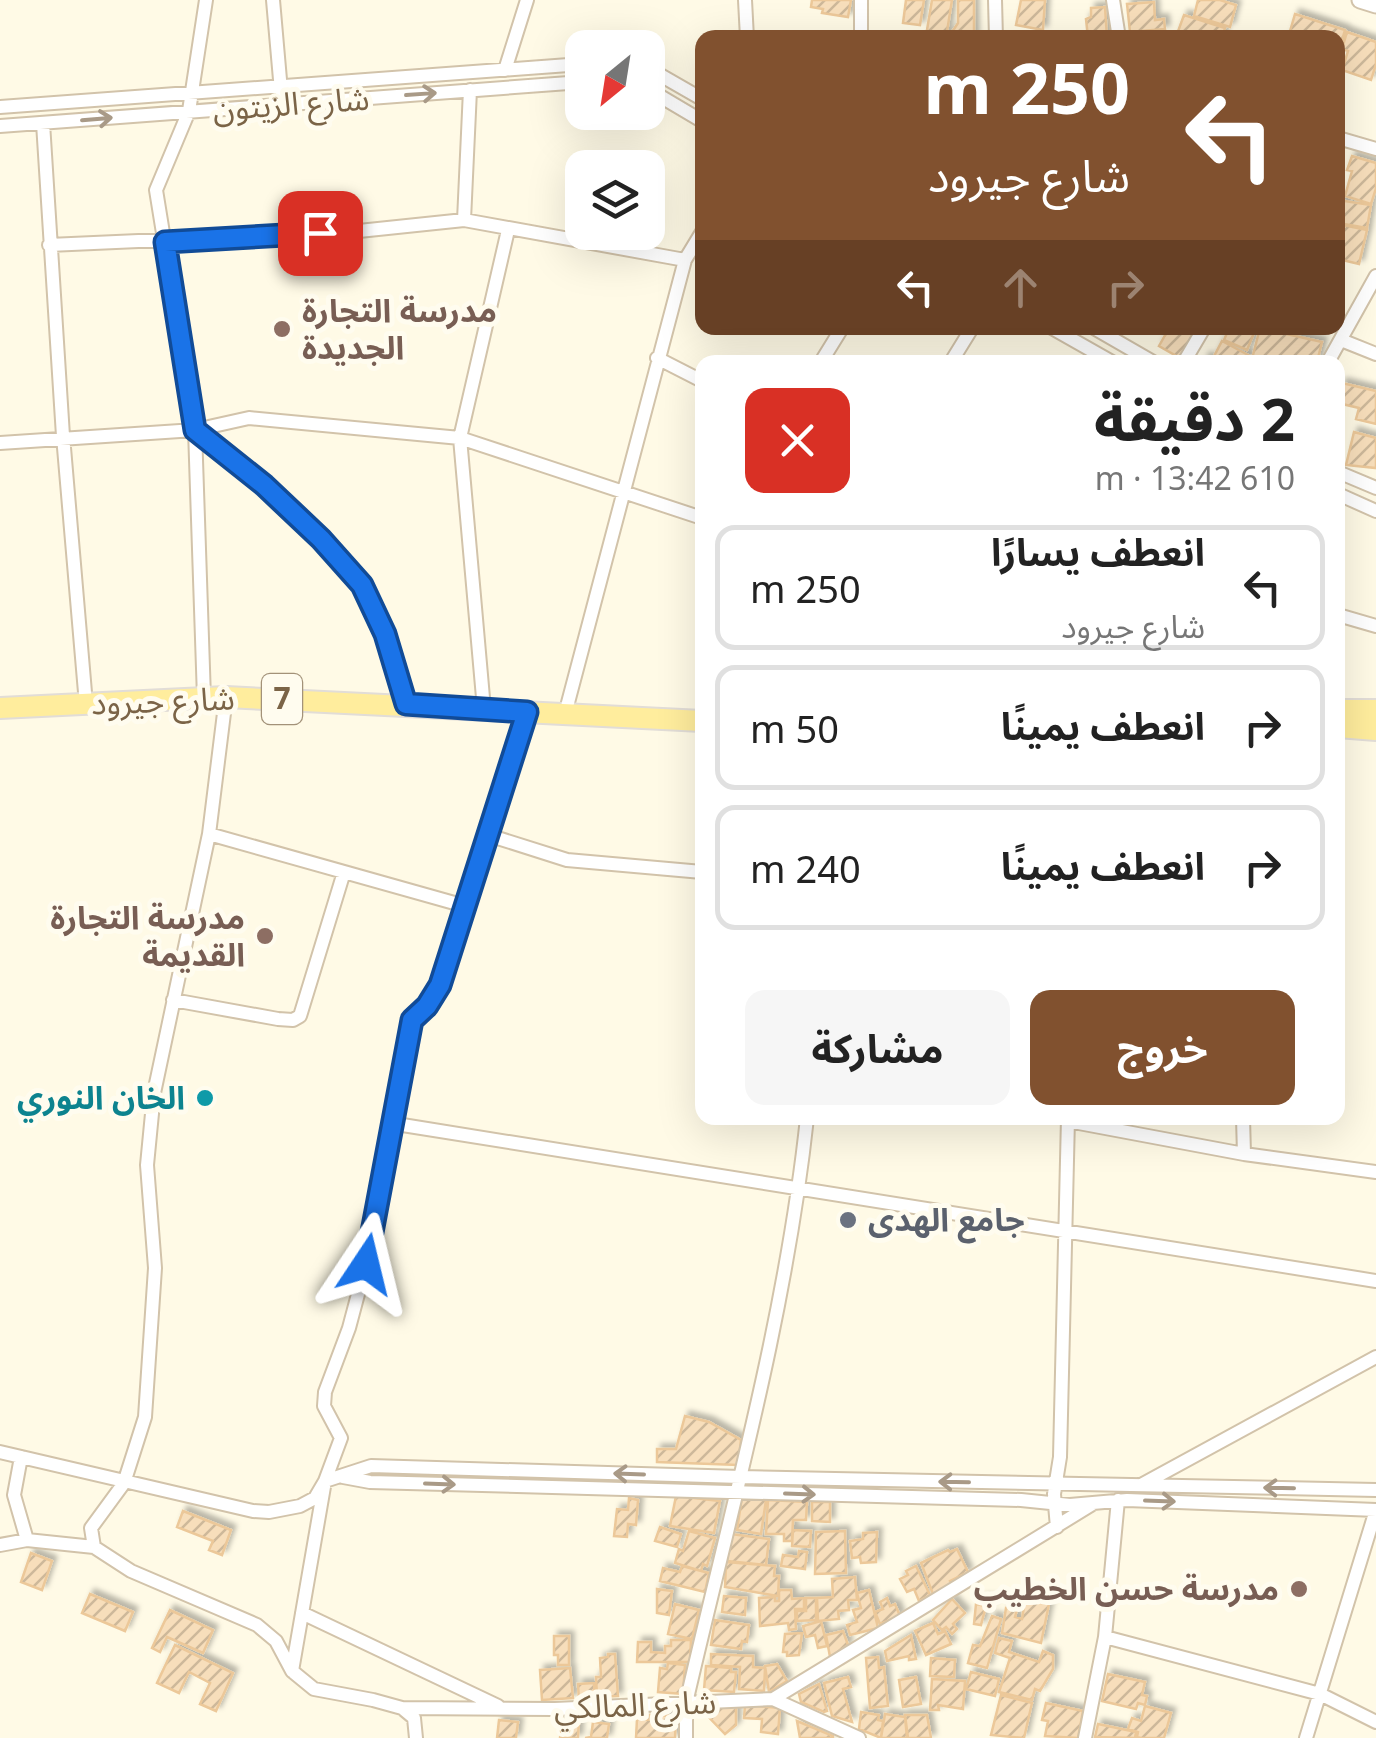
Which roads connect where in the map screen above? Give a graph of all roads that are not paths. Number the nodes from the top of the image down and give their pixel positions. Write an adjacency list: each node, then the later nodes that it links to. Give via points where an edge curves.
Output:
1 (206, 0): 20 (street)
2 (273, 0): 18 (street)
3 (527, 0): 15 (street)
4 (745, 0): 10 (street)
5 (861, 0): 11 (street)
6 (995, 0): 12 (street)
7 (1112, 0): 13 (street)
8 (1360, 0): 9 (street)
9 (1376, 4)
10 (747, 30)
11 (861, 30)
12 (996, 30)
13 (1118, 30)
14 (565, 65): 15 (street, شارع الزيتون)
15 (505, 70): 18 (street, شارع الزيتون)
16 (665, 78): 21 (street)
17 (565, 83): 19 (street, شارع الزيتون)
18 (281, 85): 20 (street, شارع الزيتون); 23 (street)
19 (470, 90): 23 (street, شارع الزيتون, one-way to 19); 31 (street)
20 (192, 92): 24 (street, شارع الزيتون); 25 (street)
21 (695, 95)
22 (665, 98): 26 (street)
23 (282, 104): 25 (street, شارع الزيتون)
24 (0, 107)
25 (189, 111): 27 (street, شارع الزيتون, one-way to 25); 33 (street, via 156,190)
26 (695, 117)
27 (43, 123): 28 (street, شارع الزيتون); 34 (street)
28 (0, 126)
29 (1345, 140): 30 (street)
30 (1376, 149)
31 (464, 220): 32 (street); 33 (street)
32 (508, 230): 36 (street); 51 (street)
33 (165, 242): 34 (street); 49 (street)
34 (49, 244): 50 (street)
35 (695, 244): 36 (street)
36 (685, 260): 47 (street)
37 (1375, 281): 40 (street)
38 (1064, 335): 44 (street)
39 (1106, 335): 45 (street)
40 (1345, 335)
41 (1345, 335): 42 (street)
42 (1342, 340): 43 (street); 46 (street)
43 (1376, 354)
44 (1100, 355)
45 (1141, 355)
46 (1332, 355)
47 (658, 358): 48 (street); 55 (street)
48 (695, 376)
49 (195, 430): 50 (street); 51 (street, via 249,418); 61 (street); 63 (street, via 264,485 362,585)
50 (63, 436): 52 (street); 62 (street)
51 (460, 438): 55 (street); 65 (street)
52 (0, 442)
53 (1345, 475): 54 (street)
54 (1376, 488)
55 (624, 492): 58 (street); 69 (street)
56 (1345, 497): 57 (street)
57 (1376, 511)
58 (695, 516)
59 (1345, 617): 60 (street)
60 (1376, 626)
61 (215, 697): 62 (main road, شارع جيرود / 7); 63 (main road, شارع جيرود / 7); 73 (street)
62 (86, 704): 64 (main road, شارع جيرود / 7)
63 (406, 704): 65 (main road, شارع جيرود / 7)
64 (0, 708)
65 (484, 709): 68 (main road, شارع جيرود / 7)
66 (1345, 710): 67 (main road)
67 (1376, 710)
68 (527, 712): 69 (main road, شارع جيرود / 7); 74 (street)
69 (565, 714): 70 (main road, شارع جيرود)
70 (695, 717)
71 (1345, 728): 72 (main road)
72 (1376, 730)
73 (208, 834): 76 (street); 78 (street)
74 (488, 835): 75 (street, via 567,860); 77 (street)
75 (695, 871)
76 (344, 872): 77 (street); 78 (street, via 300,1016 278,1019)
77 (465, 906): 79 (street, via 440,985 412,1020)
78 (173, 1000): 95 (street, via 147,1165 156,1268 144,1417)
79 (390, 1123): 86 (street); 94 (street, via 366,1264 325,1392 324,1406 341,1438)
80 (807, 1125): 86 (street)
81 (1068, 1125): 87 (street)
82 (1098, 1125): 84 (street)
83 (1242, 1125): 84 (street)
84 (1244, 1154): 85 (street)
85 (1376, 1172)
86 (800, 1188): 87 (street); 93 (street)
87 (1065, 1229): 88 (street); 96 (street)
88 (1376, 1281)
89 (1376, 1356): 98 (street)
90 (0, 1452): 91 (street)
91 (21, 1457): 95 (street); 107 (street, via 14,1495)
92 (344, 1477): 93 (street, one-way to 92, via 371,1466); 94 (street); 100 (street, one-way to 100)
93 (741, 1478): 96 (street, one-way to 93); 100 (street)
94 (325, 1481): 95 (street, via 315,1498 269,1512); 110 (street)
95 (124, 1483): 109 (street, via 90,1528)
96 (1056, 1484): 97 (street); 103 (street)
97 (1094, 1484): 98 (street); 102 (street)
98 (1140, 1486): 99 (street, one-way to 98)
99 (1376, 1490)
100 (735, 1492): 103 (street, one-way to 103); 115 (street)
101 (1118, 1500): 102 (street); 104 (street, one-way to 104); 111 (street)
102 (1094, 1503): 103 (street); 105 (street)
103 (1055, 1504): 105 (street)
104 (1376, 1510): 113 (street)
105 (1057, 1527): 114 (street)
106 (0, 1532): 107 (street)
107 (27, 1540): 108 (street); 109 (street)
108 (0, 1545)
109 (94, 1547): 112 (street, via 130,1570 257,1625 276,1641)
110 (302, 1613): 112 (street); 117 (street)
111 (1105, 1637): 113 (street); 122 (street)
112 (292, 1671): 116 (street, شارع المالكي, via 314,1689)
113 (1320, 1694): 118 (street); 123 (street)
114 (773, 1698): 115 (street, شارع المالكي); 121 (street, شارع المالكي)
115 (686, 1703): 117 (street, شارع المالكي); 120 (street)
116 (402, 1708): 117 (street, شارع المالكي); 119 (street, via 414,1718)
117 (505, 1709)
118 (1376, 1722)
119 (416, 1738)
120 (686, 1738)
121 (858, 1738)
122 (1084, 1738)
123 (1306, 1738)

